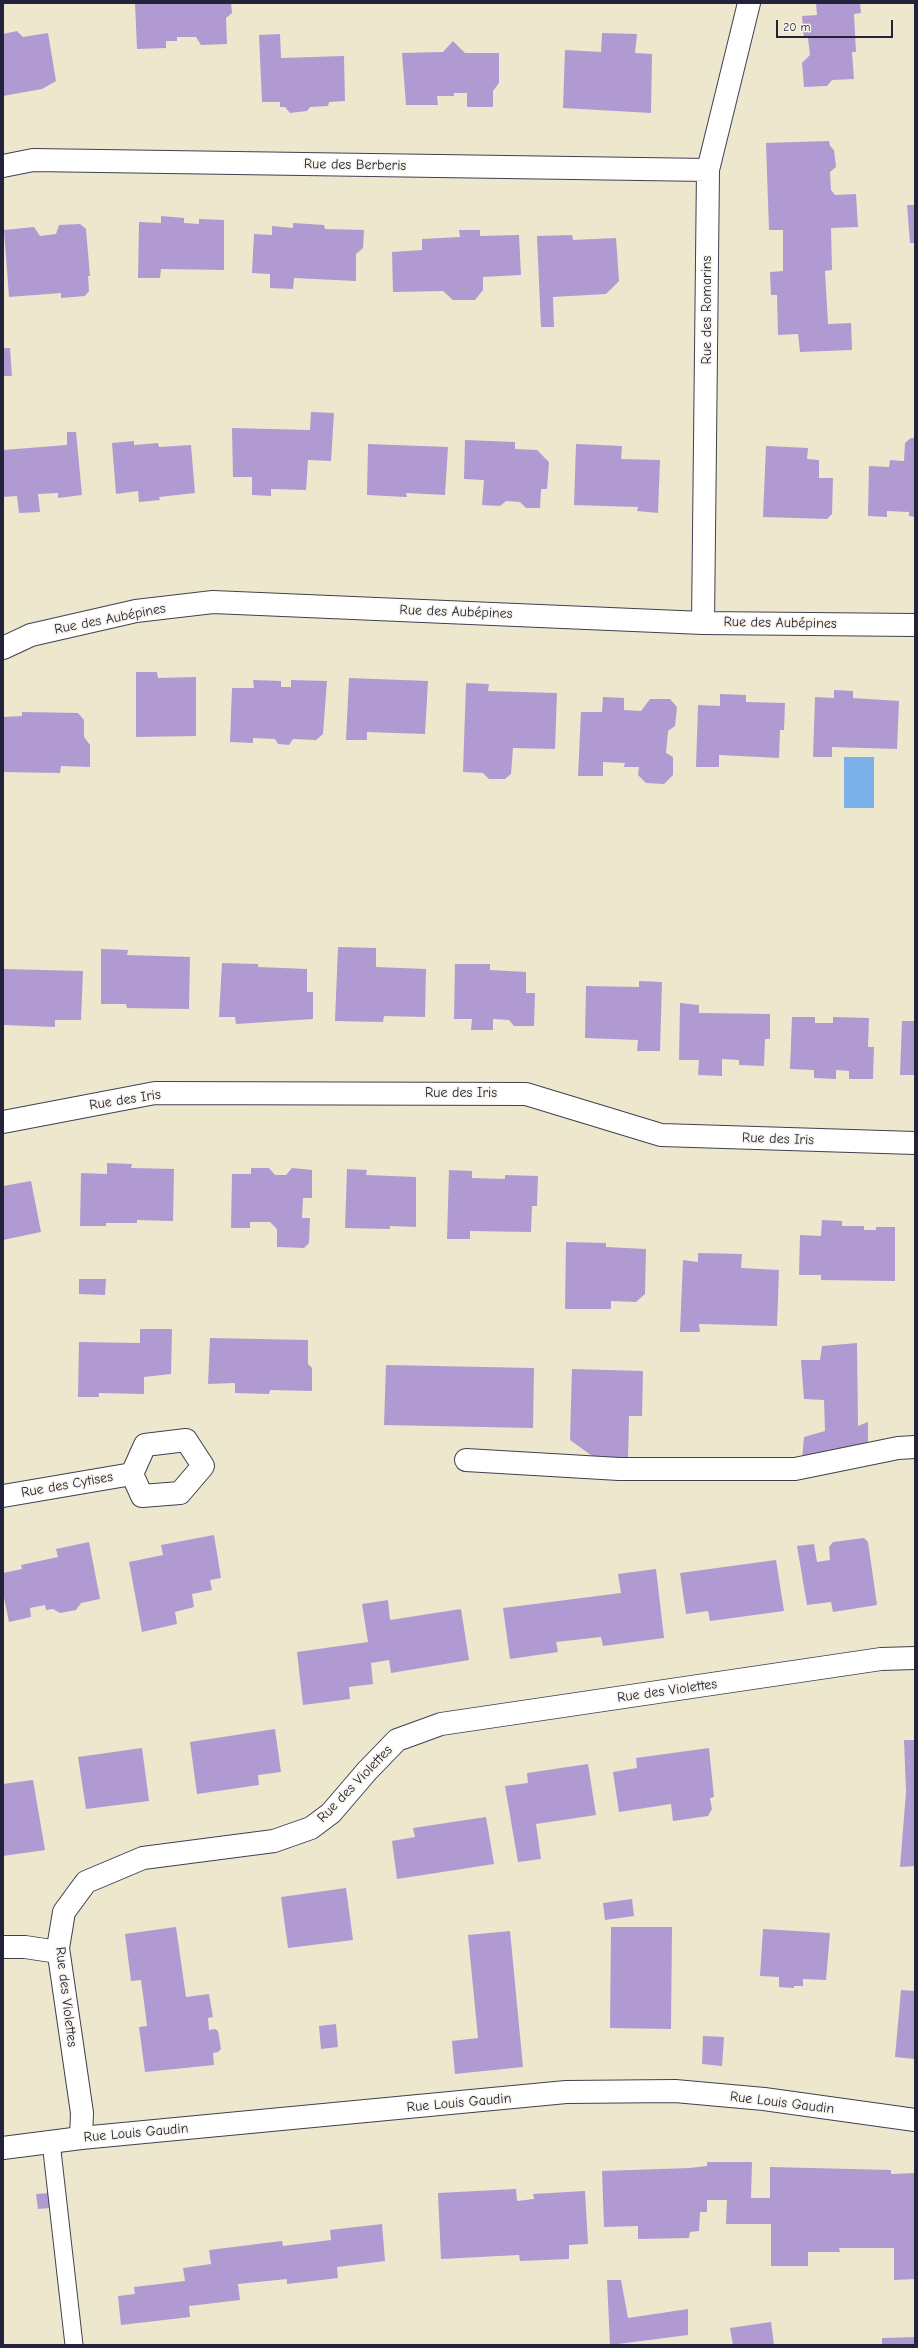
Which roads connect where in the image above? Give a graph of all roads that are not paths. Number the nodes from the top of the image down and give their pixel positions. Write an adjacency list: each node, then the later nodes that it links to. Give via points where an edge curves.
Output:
1 (749, 3): 3 (street, Rue des Romarins)
2 (3, 166): 3 (street, Rue des Berberis, via 33,160)
3 (708, 170): 4 (street, Rue des Romarins)
4 (703, 622): 5 (street, Rue des Aubépines); 6 (street, Rue des Aubépines, via 213,602 136,610 31,635)
5 (915, 625)
6 (3, 648)
7 (3, 1122): 8 (street, Rue des Iris, via 155,1093 526,1094 661,1136)
8 (915, 1143)
9 (915, 1447): 10 (street, via 898,1448 795,1469 619,1469)
10 (466, 1460)
11 (132, 1474): 12 (street, Rue des Cytises)
12 (3, 1496)
13 (915, 1658): 15 (street, Rue des Violettes, via 880,1659 441,1724 398,1740 331,1813 311,1828 274,1841 143,1858 86,1882 64,1912)
14 (3, 1947): 15 (street)
15 (58, 1952): 17 (street, Rue des Violettes, via 82,2113)
16 (915, 2120): 17 (street, Rue Louis Gaudin, via 764,2099 675,2091 566,2092)
17 (81, 2138): 18 (street, Rue Louis Gaudin)
18 (51, 2142): 19 (street, Rue Louis Gaudin); 20 (lane)
19 (3, 2148)
20 (74, 2345)

